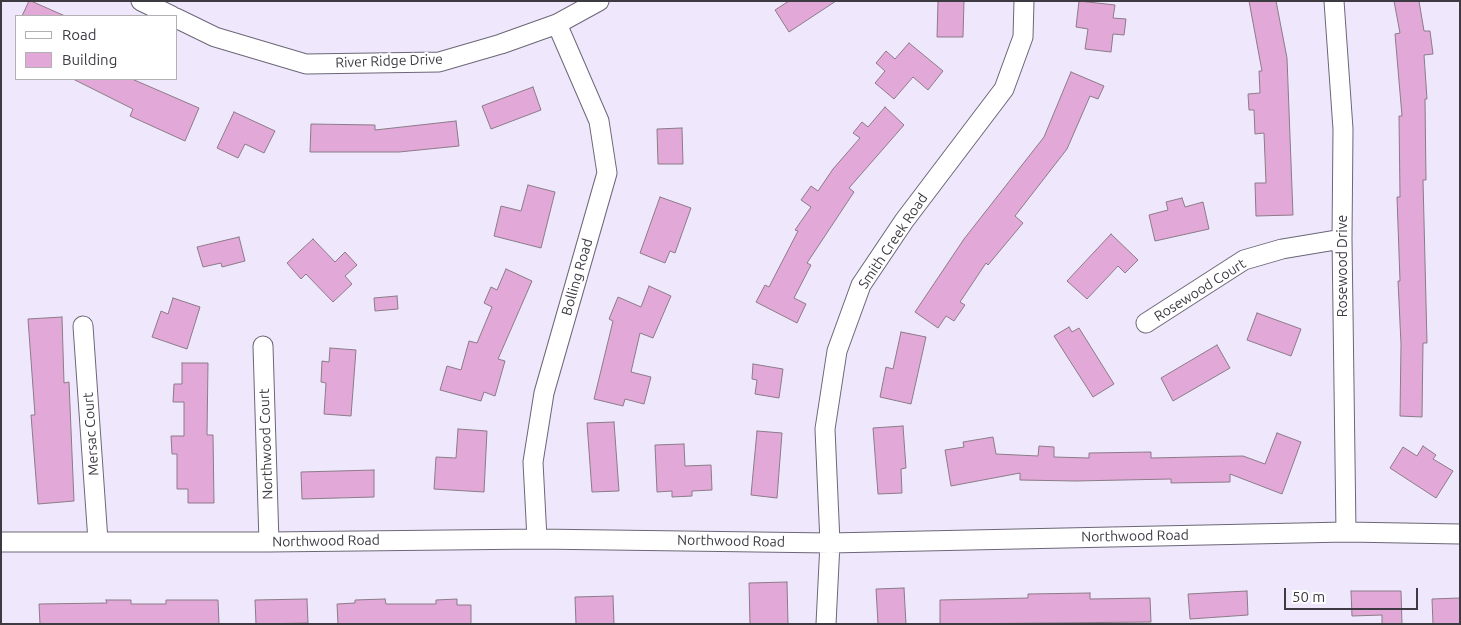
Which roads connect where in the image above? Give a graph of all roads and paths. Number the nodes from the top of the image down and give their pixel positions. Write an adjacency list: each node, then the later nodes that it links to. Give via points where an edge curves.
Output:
1 (142, 1): 5 (street)
2 (599, 1): 7 (street, River Ridge Drive)
3 (1024, 1): 18 (street, Smith Creek Road, via 1023,37 1004,88 904,221 861,285 847,322 837,351 825,429)
4 (1334, 1): 8 (street, Rosewood Drive, via 1343,129)
5 (170, 15)
6 (178, 19): 7 (street, River Ridge Drive, via 215,37 306,64 439,62)
7 (557, 24): 14 (street, Bolling Road, via 599,121 606,173 544,393 533,462)
8 (1342, 239): 9 (street, Rosewood Court, via 1244,260); 12 (street, Rosewood Drive)
9 (1146, 323)
10 (83, 326): 15 (street, Mersac Court)
11 (263, 346): 17 (street, Northwood Court)
12 (1346, 532): 13 (street, Northwood Road); 18 (street, Northwood Road)
13 (1460, 534)
14 (537, 539): 17 (street, Northwood Road); 18 (street, Northwood Road)
15 (98, 541): 16 (street, Northwood Road); 17 (street, Northwood Road)
16 (1, 542)
17 (269, 542)
18 (830, 543): 19 (street, Smith Creek Road)
19 (826, 624)

